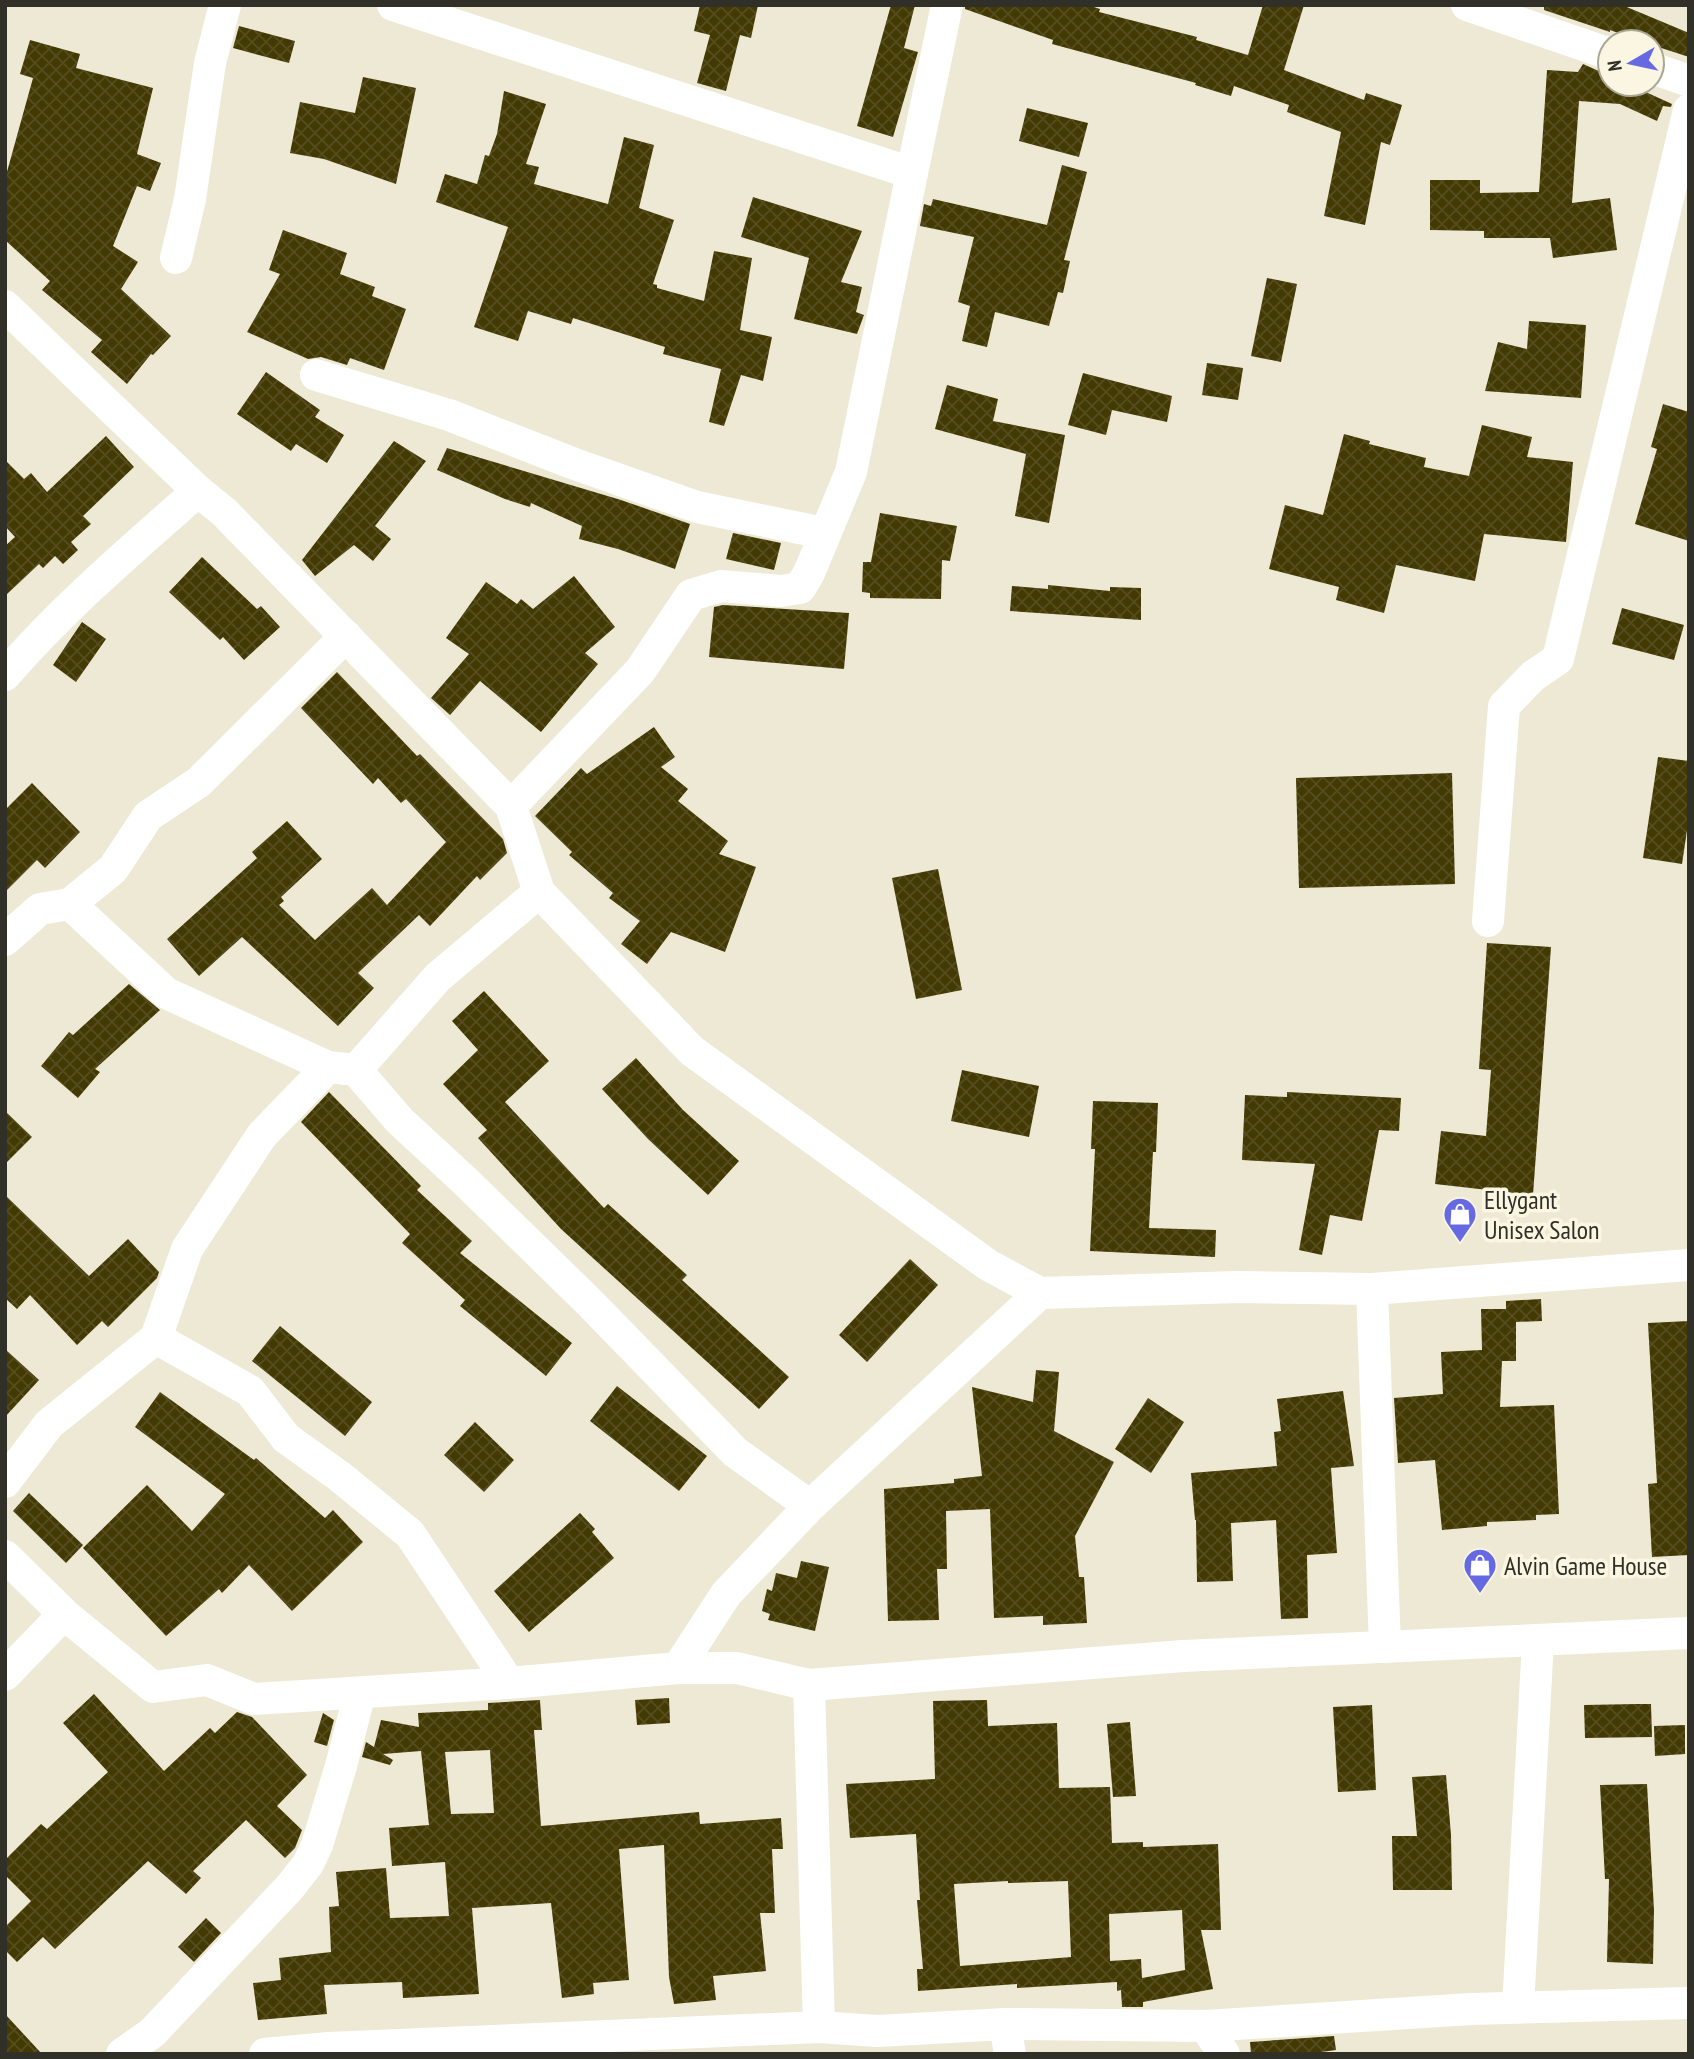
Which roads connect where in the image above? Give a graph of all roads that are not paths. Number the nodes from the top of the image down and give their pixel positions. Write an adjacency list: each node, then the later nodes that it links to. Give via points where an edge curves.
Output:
1 (225, 5): 10 (street, via 210,63 190,199)
2 (393, 5): 9 (street)
3 (947, 5): 9 (street)
4 (1467, 5): 5 (street)
5 (1596, 49)
6 (1666, 73): 7 (street)
7 (1689, 81)
8 (1689, 110): 20 (street, via 1558,659 1533,676 1504,706)
9 (912, 173): 14 (street, via 850,472)
10 (176, 258)
11 (5, 306): 13 (street)
12 (317, 375): 14 (street, via 449,415 697,507)
13 (198, 491): 15 (street); 16 (street, via 110,568)
14 (824, 533): 17 (street, via 800,588 721,586 691,595 640,671)
15 (346, 636): 17 (street); 19 (street, via 199,782 149,816 113,869)
16 (5, 675)
17 (510, 806): 18 (street)
18 (539, 892): 22 (street, via 438,977); 25 (street, via 692,1051 988,1265)
19 (69, 904): 21 (street, via 40,908); 22 (street, via 166,993)
20 (1488, 921)
21 (5, 940)
22 (342, 1069): 26 (street, via 262,1135 187,1249); 28 (street, via 465,1181 735,1452)
23 (1689, 1265): 24 (street)
24 (1372, 1289): 25 (street, via 1238,1287); 33 (street)
25 (1040, 1293): 28 (street)
26 (156, 1338): 27 (street, via 49,1424); 36 (street, via 250,1391 286,1438 410,1534)
27 (5, 1482)
28 (810, 1506): 34 (street, via 726,1594)
29 (5, 1556): 30 (street)
30 (64, 1614): 35 (street); 38 (street, via 153,1687 207,1680 254,1699)
31 (1689, 1633): 32 (street)
32 (1538, 1641): 33 (street); 40 (street)
33 (1385, 1647): 37 (street, via 1183,1656)
34 (678, 1668): 36 (street); 37 (street, via 737,1668)
35 (5, 1675)
36 (509, 1683): 38 (street)
37 (809, 1685): 42 (street)
38 (360, 1693): 44 (street, via 308,1864 152,2033)
39 (1689, 2003): 40 (street)
40 (1518, 2007): 41 (street)
41 (1205, 2026): 43 (street); 46 (street)
42 (819, 2027): 43 (street); 45 (street)
43 (1007, 2039)
44 (122, 2054)
45 (265, 2054)
46 (1224, 2054)

